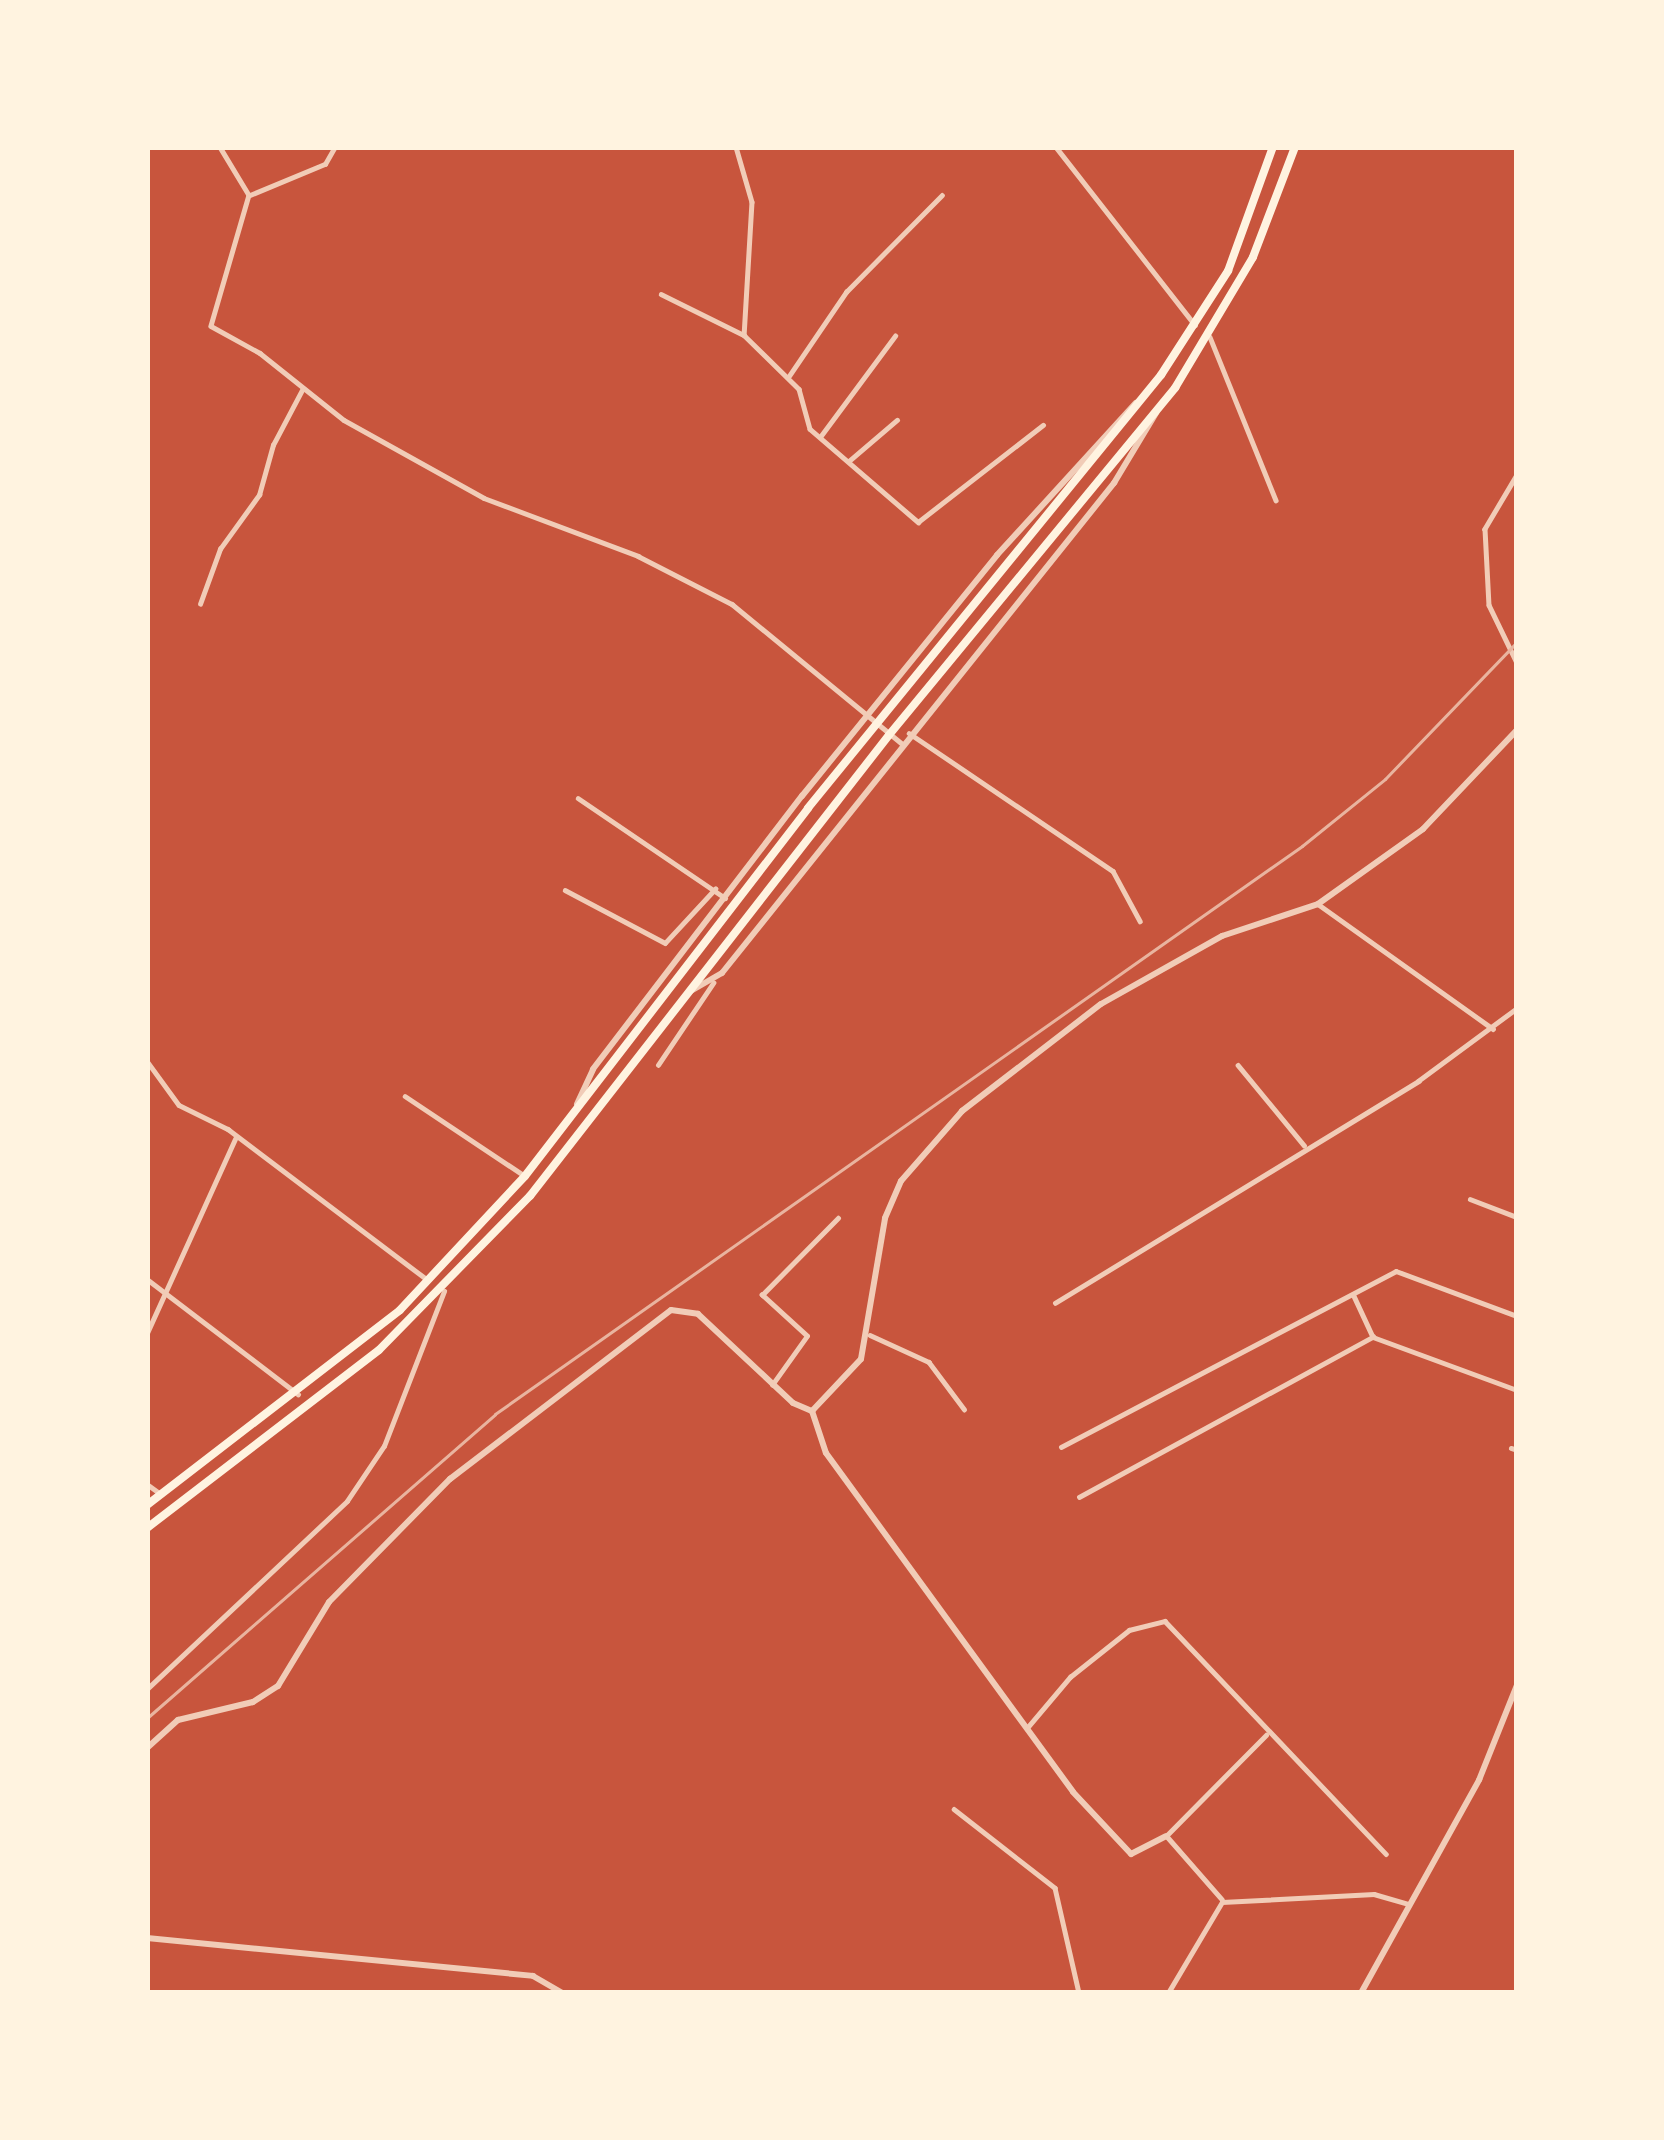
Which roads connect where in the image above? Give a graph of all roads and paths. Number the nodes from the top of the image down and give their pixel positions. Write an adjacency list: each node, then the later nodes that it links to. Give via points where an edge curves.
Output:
1 (220, 147): 7 (street)
2 (334, 147): 7 (street, via 325,164)
3 (736, 147): 11 (street, via 752,202)
4 (1057, 147): 10 (street)
5 (1273, 147): 10 (highway, via 1228,271)
6 (1295, 147): 13 (highway, via 1253,257)
7 (249, 195): 15 (street, via 211,326 260,352)
8 (942, 195): 14 (street, via 846,292)
9 (662, 294): 11 (street)
10 (1196, 325): 16 (highway)
11 (744, 334): 14 (street)
12 (895, 336): 20 (street)
13 (1210, 338): 17 (highway); 23 (street)
14 (789, 376): 20 (street)
15 (302, 389): 24 (street, via 259,495 220,549); 26 (street, via 484,498 638,556 732,604)
16 (1144, 398): 26 (street, via 1074,465); 27 (highway)
17 (1157, 410): 29 (street, via 1114,483); 30 (highway)
18 (896, 420): 21 (street)
19 (1042, 425): 21 (street, via 988,462 926,522)
20 (820, 437): 21 (street)
21 (848, 461)
22 (1517, 475): 25 (street, via 1485,529 1489,605)
23 (1276, 500)
24 (200, 604)
25 (1517, 663)
26 (867, 716): 27 (street); 35 (street)
27 (875, 724): 30 (street); 46 (highway)
28 (1517, 730): 36 (street, via 1423,829)
29 (909, 733): 31 (street); 37 (street, via 1113,871)
30 (889, 735): 31 (street); 39 (highway)
31 (901, 743): 38 (street)
32 (578, 798): 33 (street)
33 (716, 889): 34 (street, via 665,943); 35 (street)
34 (565, 890)
35 (725, 898): 46 (street, via 593,1069)
36 (1318, 904): 41 (street); 61 (street, via 1222,936 1101,1004 962,1111 909,1166 894,1196)
37 (1140, 921)
38 (713, 983): 39 (street); 43 (street)
39 (689, 992): 55 (highway)
40 (1517, 1008): 41 (street)
41 (1493, 1029): 48 (street)
42 (147, 1061): 47 (street, via 169,1096)
43 (658, 1065)
44 (1238, 1065): 48 (street)
45 (405, 1096): 49 (street)
46 (570, 1118): 49 (highway)
47 (236, 1139): 54 (street); 56 (street)
48 (1304, 1145): 58 (street)
49 (525, 1176): 54 (highway)
50 (1470, 1199): 51 (street)
51 (1517, 1216)
52 (838, 1218): 63 (street, via 762,1295 807,1336)
53 (147, 1279): 56 (street)
54 (429, 1281): 65 (highway)
55 (444, 1292): 73 (highway, via 347,1377); 75 (street, via 384,1446 347,1501)
56 (170, 1295): 60 (street); 65 (street)
57 (1354, 1295): 59 (street, via 1396,1270); 62 (street); 68 (street)
58 (1055, 1303)
59 (1517, 1316)
60 (147, 1334)
61 (870, 1335): 66 (street, via 929,1362); 67 (street, via 838,1390)
62 (1373, 1337): 64 (street); 71 (street)
63 (772, 1385): 67 (street); 78 (street, via 698,1314 671,1310 451,1479 329,1602 278,1686 253,1702 178,1720)
64 (1517, 1390)
65 (298, 1394): 70 (highway)
66 (964, 1408)
67 (812, 1411): 76 (street, via 826,1453)
68 (1060, 1447)
69 (147, 1484): 70 (street)
70 (161, 1494): 72 (highway)
71 (1079, 1497)
72 (147, 1504)
73 (147, 1528)
74 (1517, 1684): 83 (street, via 1479,1780)
75 (147, 1689)
76 (1027, 1728): 77 (street, via 1070,1677 1152,1620 1187,1639); 80 (street, via 1131,1854)
77 (1266, 1736): 80 (street); 81 (street)
78 (147, 1748)
79 (954, 1808): 86 (street, via 1055,1888)
80 (1166, 1836): 82 (street)
81 (1386, 1854)
82 (1222, 1902): 83 (street, via 1374,1894); 87 (street)
83 (1410, 1905): 88 (street)
84 (147, 1938): 85 (street, via 533,1976)
85 (562, 1993)
86 (1078, 1993)
87 (1168, 1993)
88 (1361, 1993)

